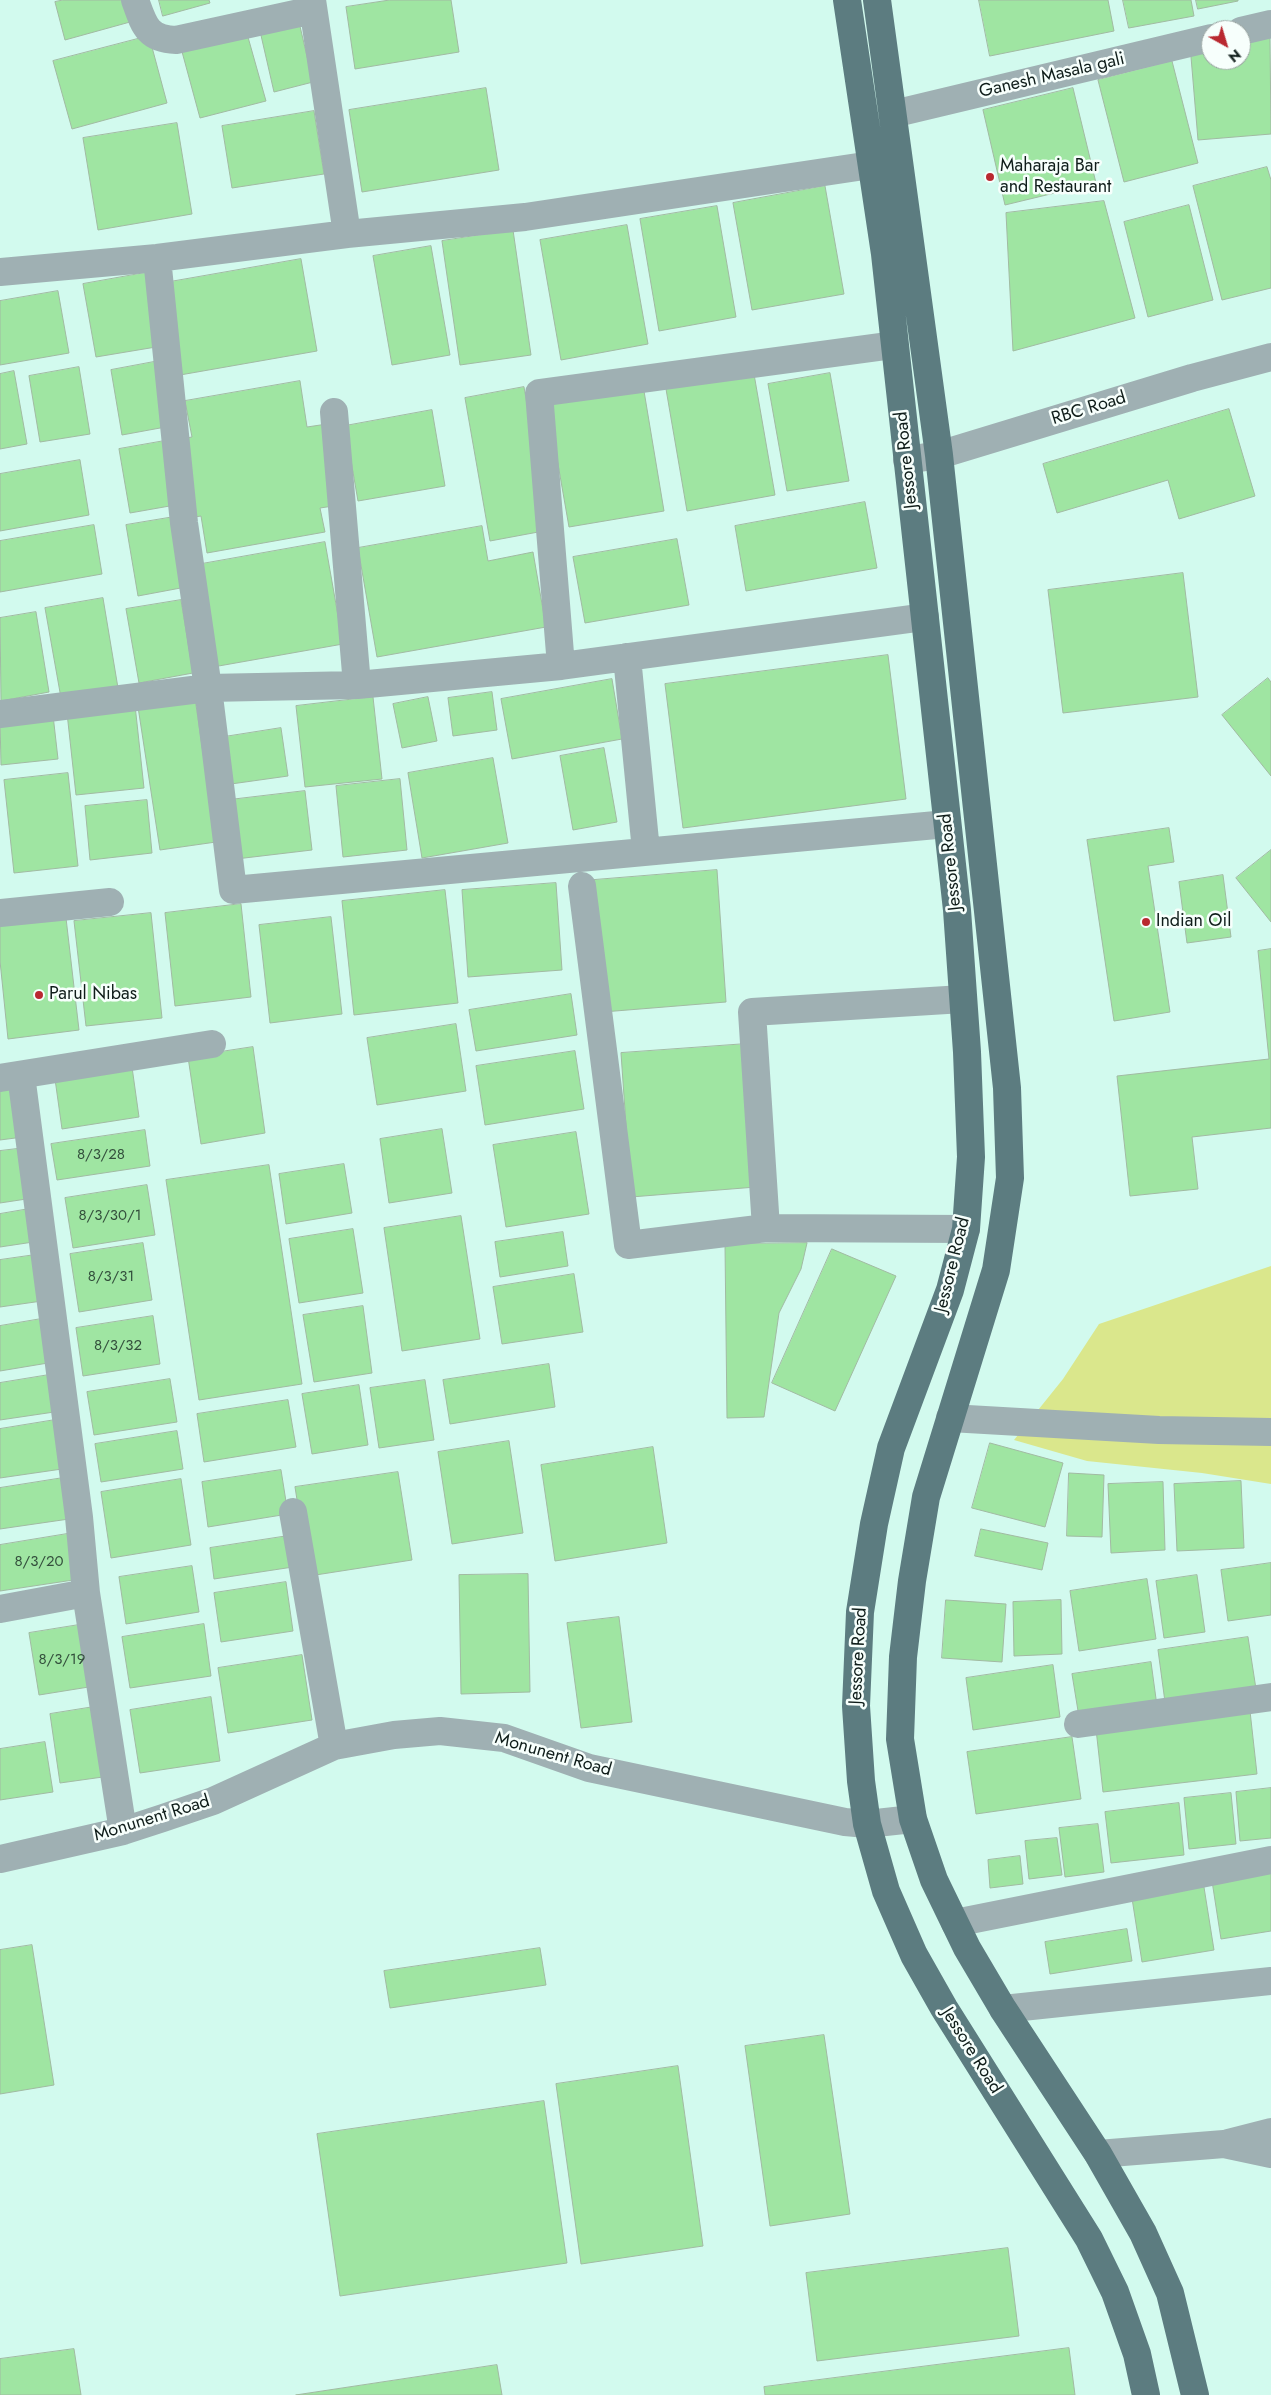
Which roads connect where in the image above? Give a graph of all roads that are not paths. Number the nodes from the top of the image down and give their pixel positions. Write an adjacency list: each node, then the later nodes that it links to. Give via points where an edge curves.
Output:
1 (135, 0): 4 (street, via 149,32 161,40 176,40)
2 (847, 0): 9 (main road, Jessore Road)
3 (877, 0): 8 (main road, Jessore Road)
4 (313, 5): 10 (street)
5 (1271, 24): 6 (street)
6 (1251, 29)
7 (1201, 40): 8 (street, Ganesh Masala gali)
8 (892, 114): 16 (main road, Jessore Road)
9 (872, 165): 10 (street, via 525,217); 13 (main road, Jessore Road)
10 (347, 234): 11 (street)
11 (157, 258): 12 (street); 22 (street, via 183,514)
12 (0, 272)
13 (894, 345): 17 (main road, Jessore Road); 20 (street, via 539,393)
14 (1271, 357): 16 (street, RBC Road)
15 (334, 412): 21 (street)
16 (939, 455): 17 (street, RBC Road); 34 (main road, Jessore Road, via 1007,1088 1010,1178 996,1270)
17 (907, 460): 18 (main road, Jessore Road)
18 (925, 617): 19 (street); 24 (main road, Jessore Road)
19 (627, 657): 20 (street); 25 (street)
20 (561, 666): 21 (street)
21 (357, 685): 22 (street)
22 (208, 688): 23 (street); 25 (street, via 233,890)
23 (0, 714)
24 (946, 824): 25 (street); 29 (main road, Jessore Road)
25 (646, 851)
26 (582, 886): 32 (street, via 628,1245)
27 (110, 902): 28 (street)
28 (0, 913)
29 (963, 999): 32 (street, via 752,1012); 33 (main road, Jessore Road, via 971,1157)
30 (212, 1044): 31 (street)
31 (10, 1077): 37 (street, via 79,1517)
32 (766, 1228): 33 (street)
33 (966, 1229): 43 (main road, Jessore Road, via 950,1290 891,1448 860,1612 856,1706)
34 (950, 1418): 35 (street, via 1159,1430); 42 (main road, Jessore Road, via 926,1496 903,1657 900,1739)
35 (1271, 1432)
36 (293, 1512): 41 (street)
37 (86, 1593): 38 (street); 44 (street)
38 (0, 1609)
39 (1271, 1697): 40 (street)
40 (1078, 1724)
41 (334, 1746): 43 (street, Monunent Road, via 440,1731 504,1738 589,1768); 44 (street, Monunent Road, via 213,1801)
42 (913, 1819): 43 (street, Monunent Road); 47 (main road, Jessore Road, via 934,1880)
43 (867, 1824): 54 (main road, Jessore Road, via 886,1891 914,1955 1094,2248 1116,2292 1137,2354)
44 (123, 1831): 45 (street, Monunent Road)
45 (0, 1860)
46 (1271, 1860): 47 (street)
47 (955, 1923): 49 (main road, Jessore Road)
48 (1271, 1981): 49 (street)
49 (1003, 2009): 52 (main road, Jessore Road)
50 (1271, 2132): 51 (street)
51 (1224, 2144): 52 (street); 53 (street)
52 (1098, 2154): 55 (main road, Jessore Road, via 1142,2233 1170,2293)
53 (1271, 2154)
54 (1146, 2395)
55 (1195, 2395)

